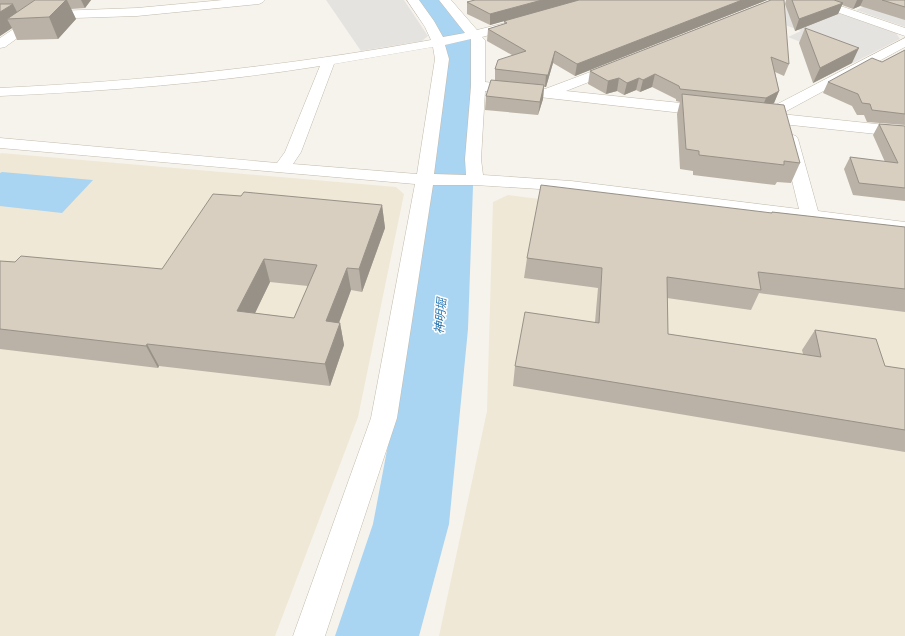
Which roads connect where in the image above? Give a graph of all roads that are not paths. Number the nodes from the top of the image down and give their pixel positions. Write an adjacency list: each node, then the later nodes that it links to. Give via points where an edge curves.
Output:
1 (64, 0): 7 (street)
2 (259, 0): 7 (street, via 137,12)
3 (413, 0): 11 (street)
4 (445, 0): 10 (street)
5 (812, 0): 9 (street)
6 (0, 17): 7 (street)
7 (40, 17): 13 (street)
8 (531, 20): 10 (street)
9 (905, 32)
10 (474, 34): 11 (street); 16 (street, via 478,40)
11 (440, 42): 14 (street); 26 (street, via 442,59)
12 (905, 42): 21 (street)
13 (0, 44)
14 (328, 61): 17 (street, via 168,82); 25 (street, via 292,152)
15 (628, 61): 18 (street)
16 (478, 86): 18 (street); 27 (street)
17 (0, 92)
18 (548, 93): 19 (street)
19 (725, 112)
20 (748, 115): 21 (street)
21 (763, 117): 22 (street)
22 (784, 119): 23 (street); 28 (street)
23 (905, 132)
24 (0, 143): 25 (street)
25 (282, 168): 26 (street)
26 (430, 180): 27 (street); 30 (street, via 384,418)
27 (470, 180): 28 (street, via 571,186)
28 (810, 216): 29 (street)
29 (905, 228)
30 (310, 636)

